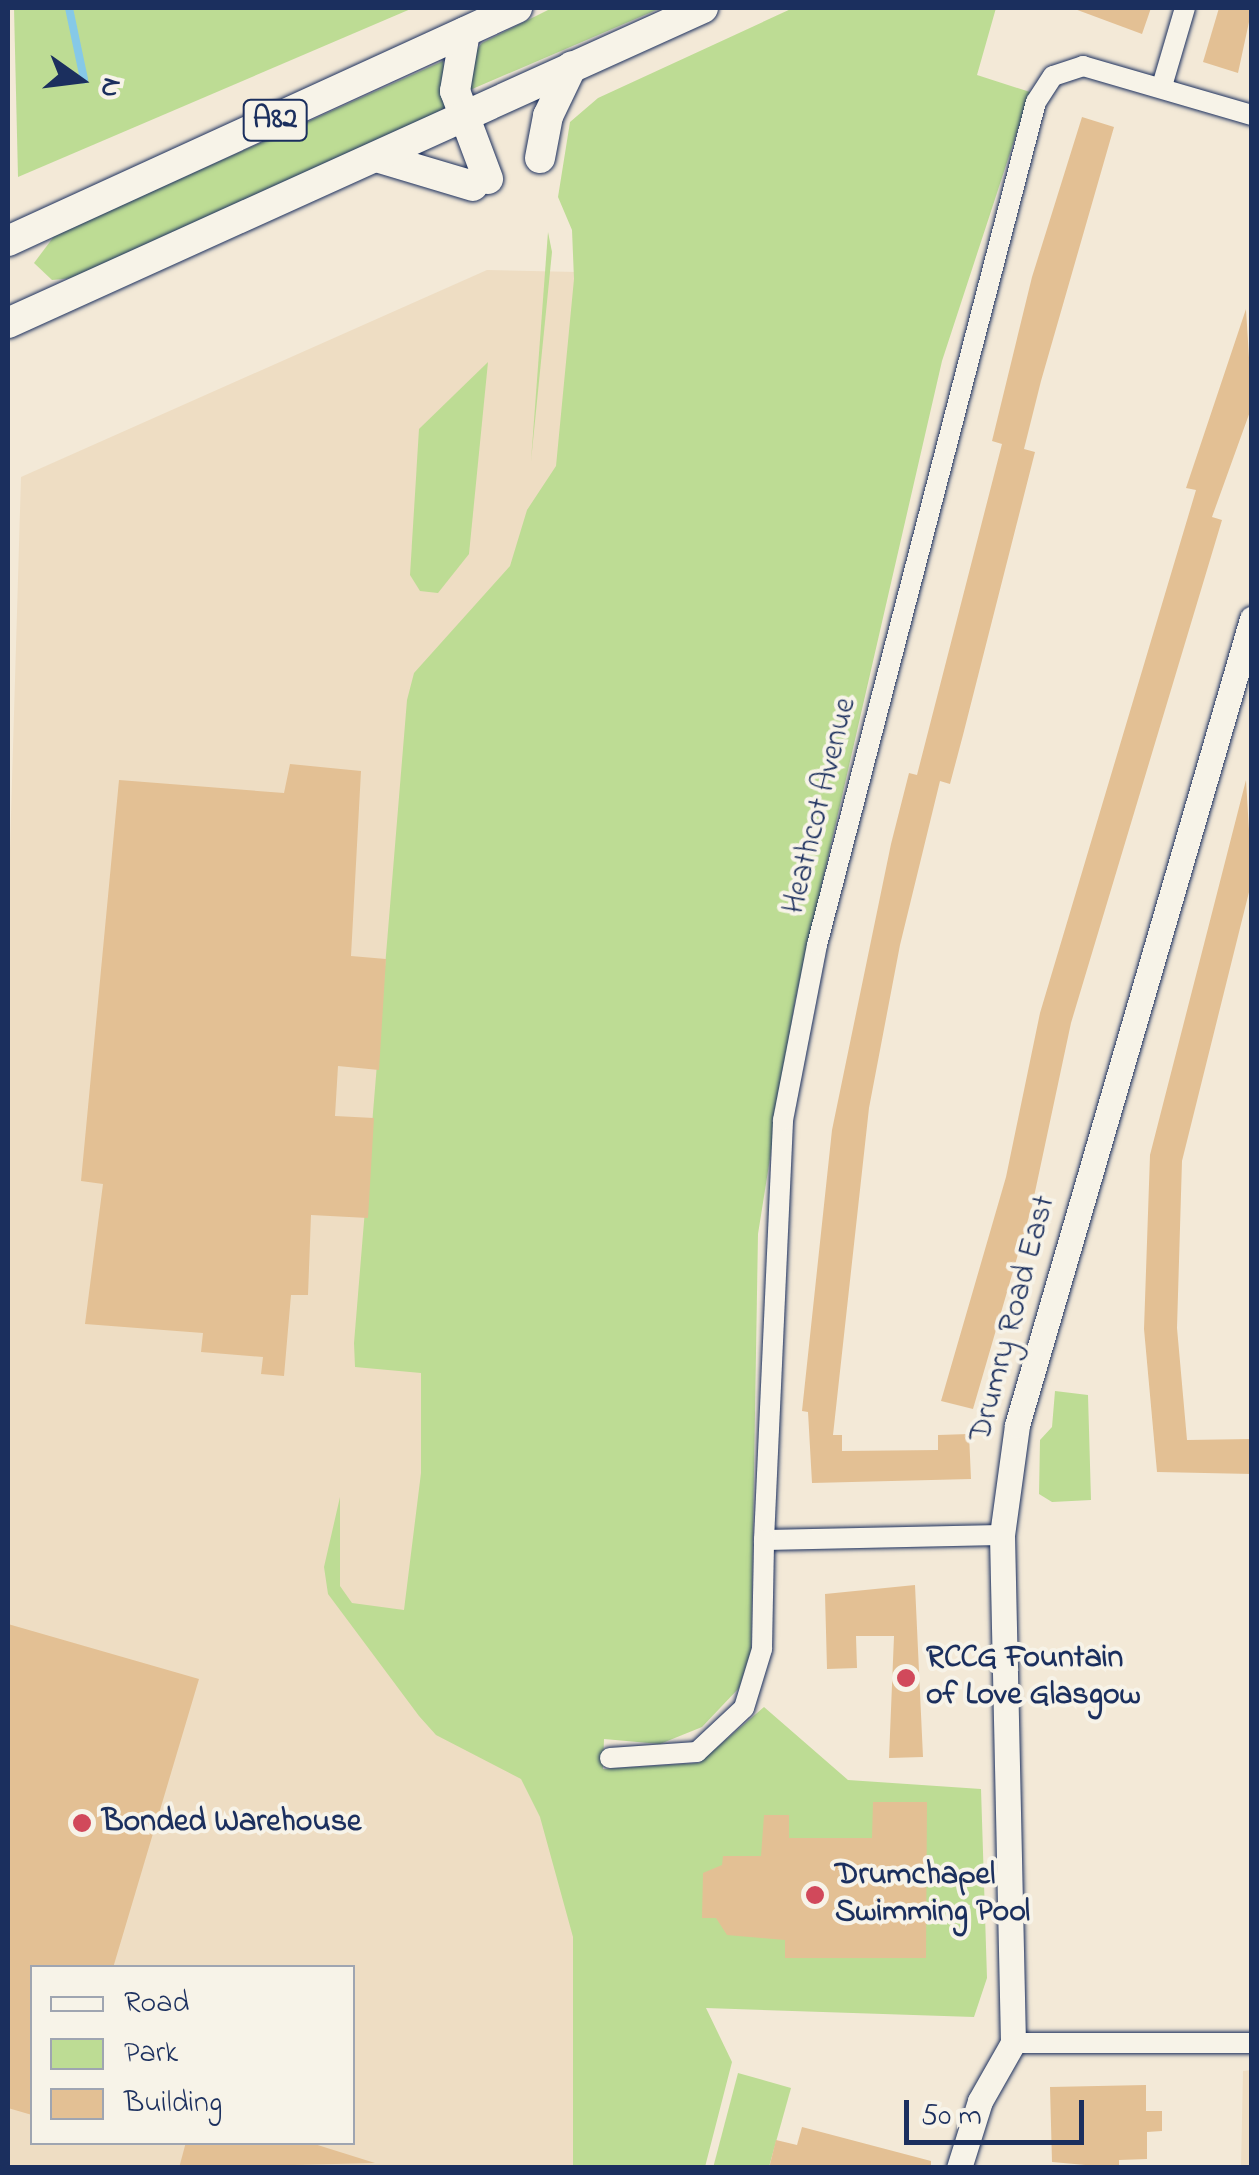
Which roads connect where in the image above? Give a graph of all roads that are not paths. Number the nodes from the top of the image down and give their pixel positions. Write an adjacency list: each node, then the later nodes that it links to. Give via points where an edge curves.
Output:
1 (517, 8): 4 (main road, A82)
2 (702, 8): 5 (main road, A82)
3 (1185, 8): 6 (street)
4 (465, 32): 8 (main road, via 454,76); 11 (main road, A82)
5 (572, 66): 8 (main road, A82); 10 (main road, via 548,116)
6 (1162, 86): 7 (street, Heathcot Avenue); 15 (street, Heathcot Avenue, via 1098,68 1067,69 1044,88 1031,122 817,945 782,1120)
7 (1252, 115)
8 (463, 117): 9 (main road, A82); 9 (main road, via 481,182)
9 (376, 157): 12 (main road, A82)
10 (540, 158)
11 (20, 236)
12 (8, 323)
13 (1252, 618): 14 (street, Drumry Road East, via 1030,1366)
14 (1002, 1535): 15 (street); 17 (street, Drumry Road East)
15 (764, 1540): 16 (street, Heathcot Avenue, via 762,1649 744,1708 697,1752)
16 (610, 1758)
17 (1014, 2043): 18 (street); 19 (street, via 980,2101)
18 (1252, 2043)
19 (959, 2168)

